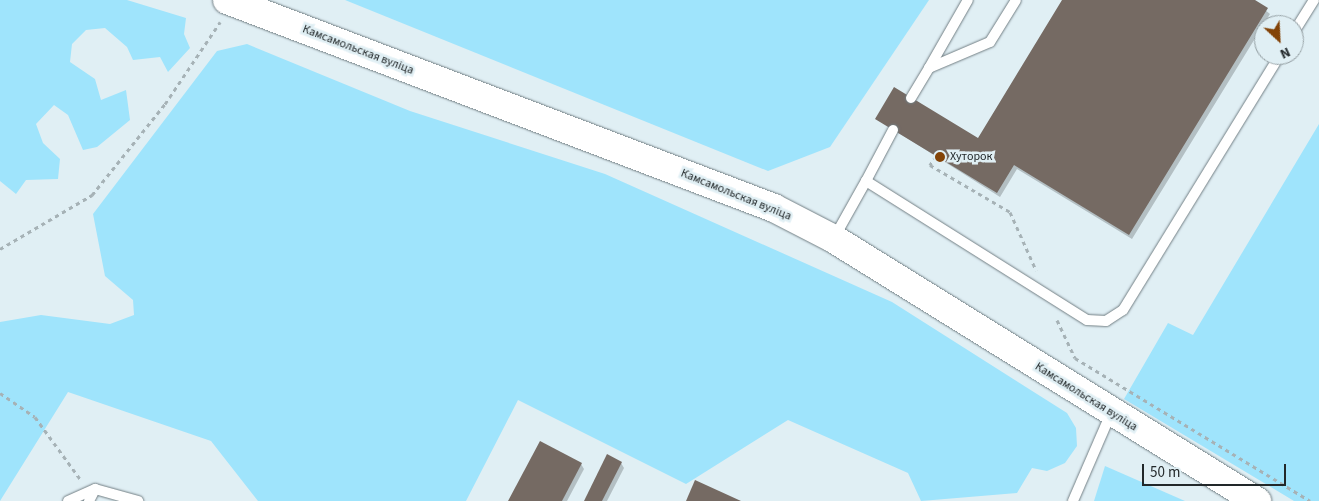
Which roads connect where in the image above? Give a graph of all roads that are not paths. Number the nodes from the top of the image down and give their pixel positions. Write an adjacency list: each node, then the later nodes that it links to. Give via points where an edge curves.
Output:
1 (968, 0): 7 (lane)
2 (1016, 0): 7 (lane, via 990,42)
3 (1314, 0): 5 (lane)
4 (229, 1): 11 (main road, Камсамольская вуліца, via 774,208)
5 (1304, 16)
6 (1274, 65): 10 (lane, via 1124,310 1106,321 1087,320)
7 (928, 68): 8 (lane)
8 (911, 98)
9 (893, 130): 10 (lane)
10 (866, 181): 11 (lane)
11 (834, 239): 12 (main road, Камсамольская вуліца)
12 (1111, 413): 17 (lane); 18 (main road, Камсамольская вуліца)
13 (91, 489): 14 (lane); 15 (lane); 16 (lane)
14 (68, 501)
15 (89, 501)
16 (138, 501)
17 (1073, 501)
18 (1257, 501)

